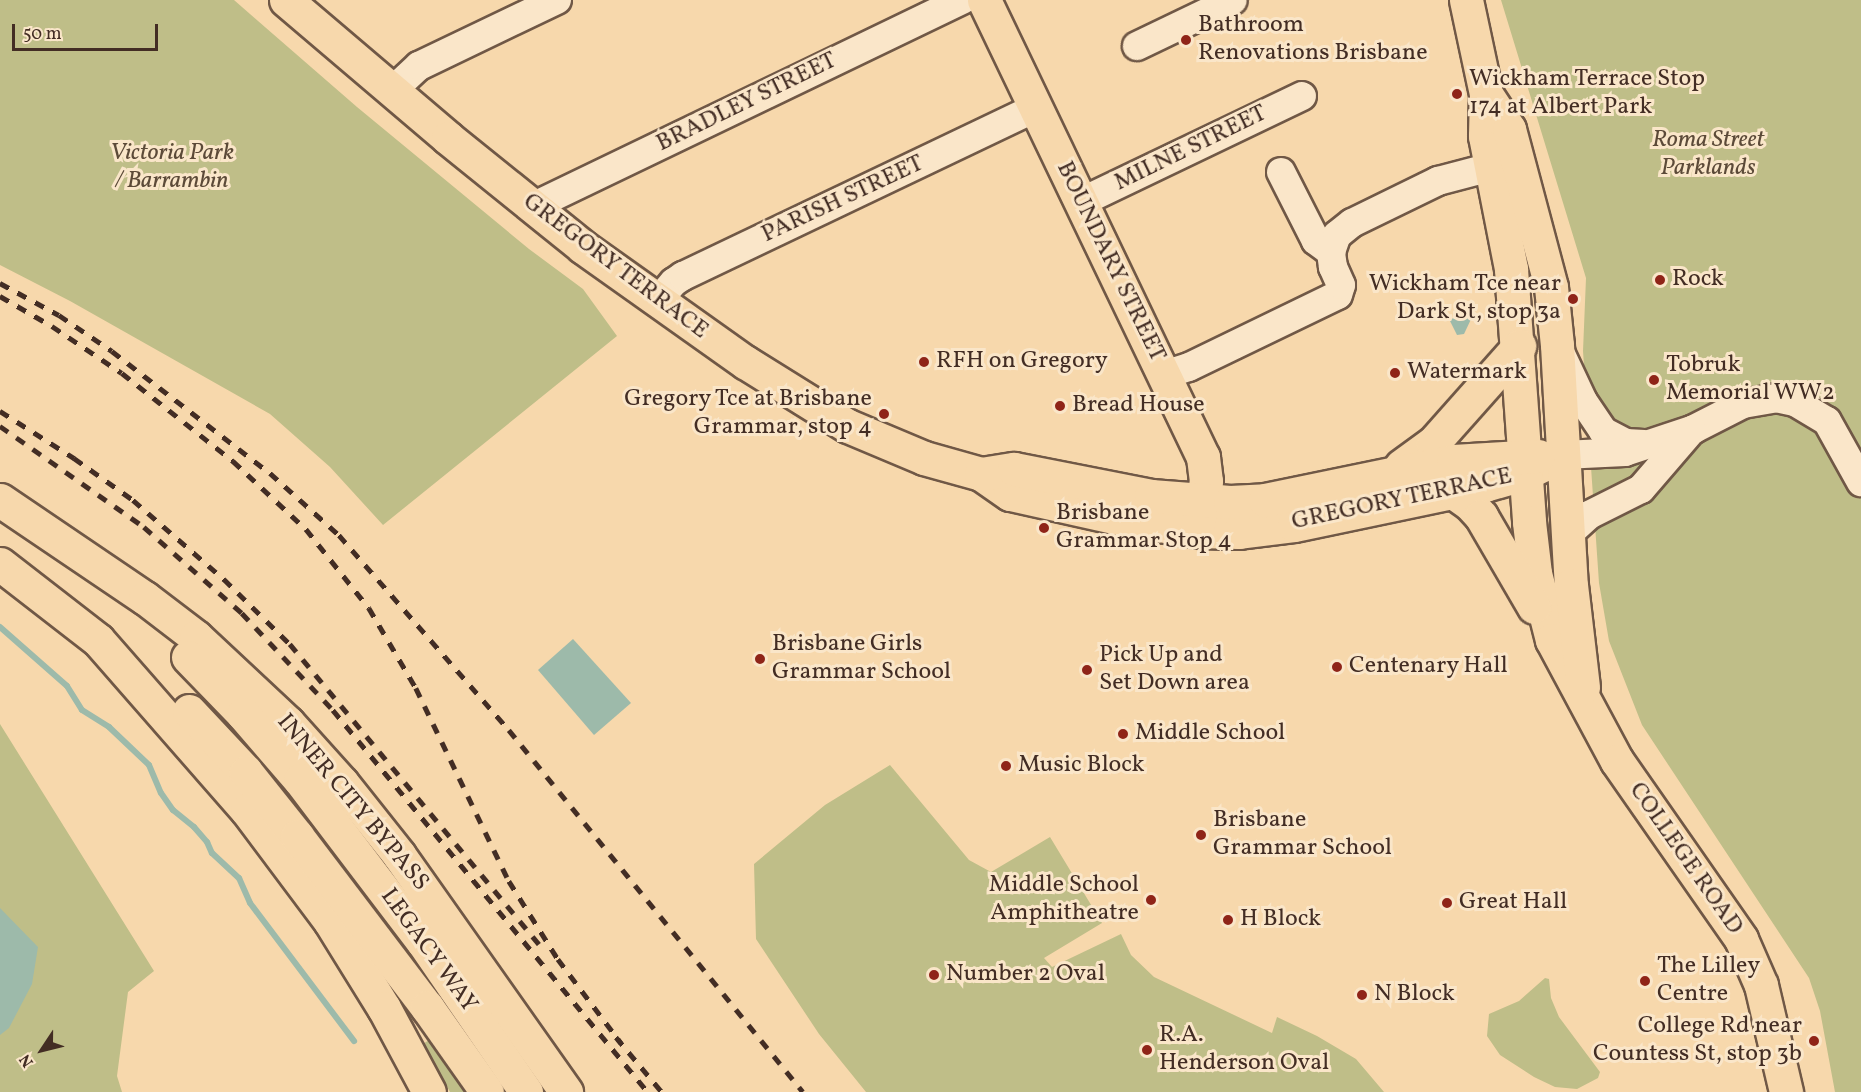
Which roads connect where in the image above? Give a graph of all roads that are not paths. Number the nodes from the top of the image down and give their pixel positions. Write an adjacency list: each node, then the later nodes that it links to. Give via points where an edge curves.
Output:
1 (286, 0): 8 (main road, GREGORY TERRACE)
2 (557, 0): 8 (street, via 419,66)
3 (963, 0): 15 (street, BRADLEY STREET)
4 (984, 0): 11 (main road, BOUNDARY STREET)
5 (1233, 0): 7 (street)
6 (1466, 0): 9 (main road)
7 (1137, 46)
8 (392, 91): 15 (main road, GREGORY TERRACE)
9 (1486, 94): 12 (main road, COLLEGE ROAD, via 1485,136); 18 (main road, COLLEGE ROAD, via 1512,139 1544,256)
10 (1302, 96): 14 (street, MILNE STREET)
11 (1036, 108): 14 (main road, BOUNDARY STREET); 17 (street, PARISH STREET, via 683,276)
12 (1491, 167): 16 (street, via 1438,182 1352,223 1337,235); 19 (main road, COLLEGE ROAD, via 1511,269)
13 (1281, 172): 16 (street, via 1316,241)
14 (1081, 202): 20 (main road, BOUNDARY STREET)
15 (532, 207): 17 (main road, GREGORY TERRACE)
16 (1330, 252): 20 (street, via 1341,285 1338,295 1189,367)
17 (657, 302): 29 (main road, GREGORY TERRACE, via 790,392 848,426 924,458 981,474 1010,494 1095,513)
18 (1557, 345): 22 (street, via 1583,401 1603,431 1626,443); 23 (main road, COLLEGE ROAD)
19 (1519, 346): 24 (main road, COLLEGE ROAD); 25 (main road, via 1433,443)
20 (1164, 375): 29 (main road, BOUNDARY STREET, via 1203,457 1206,469)
21 (1694, 429): 22 (street); 26 (street, via 1760,400 1795,402 1827,421); 30 (street, via 1641,489 1589,515)
22 (1652, 443): 23 (street, via 1625,452)
23 (1563, 455): 24 (main road, GREGORY TERRACE); 30 (main road, COLLEGE ROAD)
24 (1525, 465): 25 (main road, GREGORY TERRACE, via 1453,461); 27 (main road, GREGORY TERRACE, via 1493,483); 34 (main road, COLLEGE ROAD, via 1535,573)
25 (1390, 474): 29 (main road, GREGORY TERRACE)
26 (1861, 482)
27 (1453, 492): 29 (main road, GREGORY TERRACE, via 1239,532); 34 (main road, via 1481,516)
28 (0, 500): 32 (main road, INNER CITY BYPASS)
29 (1200, 516)
30 (1568, 535): 35 (main road, COLLEGE ROAD)
31 (0, 564): 33 (main road)
32 (107, 574): 38 (main road, LEGACY WAY, via 243,714 300,780 423,942); 39 (main road, INNER CITY BYPASS, via 196,637 265,700 329,768 432,899)
33 (98, 640): 36 (main road, via 290,864 357,963); 37 (main road, LEGACY WAY, via 180,702 246,772 369,930)
34 (1552, 640): 35 (main road, COLLEGE ROAD)
35 (1585, 703): 40 (main road, COLLEGE ROAD, via 1617,760 1741,939 1761,985)
36 (429, 1092)
37 (487, 1092)
38 (525, 1092)
39 (566, 1092)
40 (1786, 1092)

